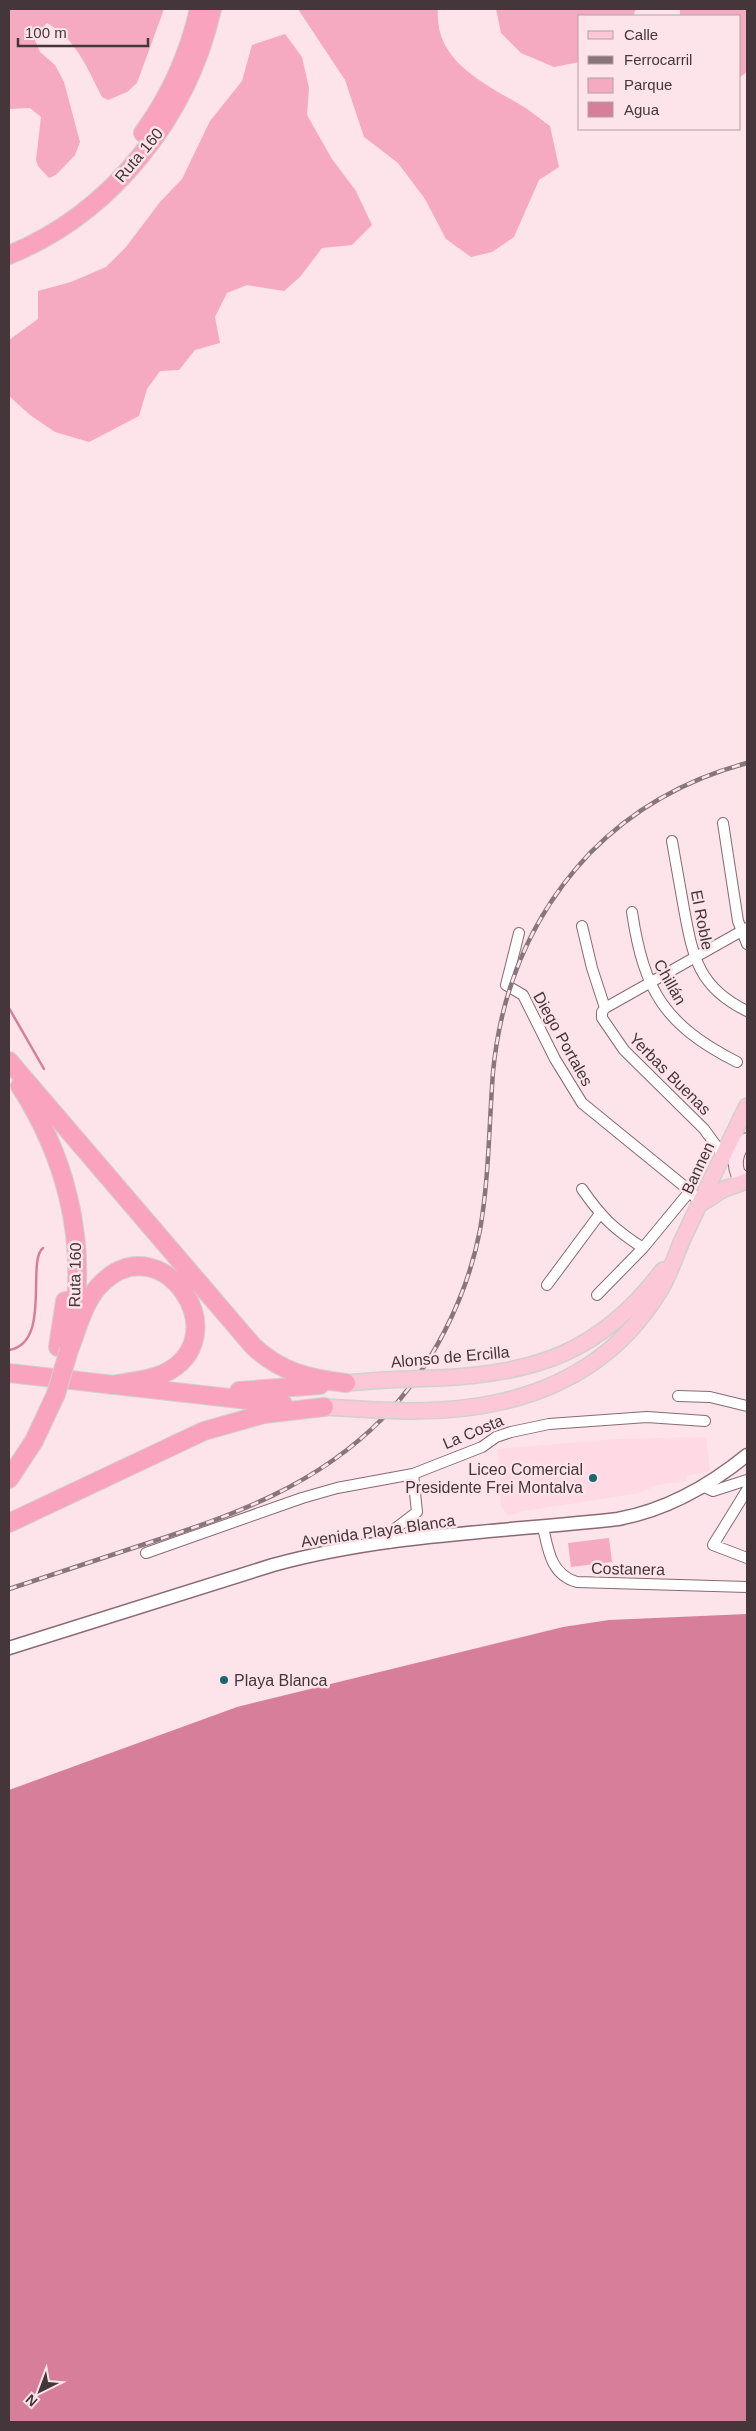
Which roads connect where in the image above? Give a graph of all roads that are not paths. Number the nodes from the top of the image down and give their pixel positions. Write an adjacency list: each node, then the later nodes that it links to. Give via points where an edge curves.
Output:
1 (199, 9): 3 (highway, Ruta 160, via 175,80 133,147 78,201 47,223)
2 (212, 9): 4 (highway, Ruta 160, via 189,80 168,118 141,156 81,214)
3 (9, 242)
4 (9, 255)
5 (723, 823): 9 (street)
6 (672, 841): 12 (street, El Roble)
7 (632, 912): 13 (street, Chillán, via 638,952)
8 (582, 926): 14 (street, Yerbas Buenas)
9 (744, 930): 11 (street); 12 (street)
10 (519, 933): 26 (street, Diego Portales, via 506,985 523,996 572,1088 582,1103 600,1119)
11 (747, 944)
12 (694, 958): 13 (street); 15 (street, El Roble, via 716,990 726,1000)
13 (650, 982): 14 (street); 17 (street, Chillán, via 663,1006 688,1032 706,1046)
14 (605, 1008): 23 (street, Yerbas Buenas, via 602,1018 624,1050 704,1129)
15 (747, 1011)
16 (9, 1061): 35 (highway, via 253,1346 284,1369 306,1377)
17 (737, 1062)
18 (9, 1070): 33 (highway, Ruta 160, via 47,1133 70,1201 78,1273 75,1312)
19 (9, 1089): 33 (highway, Ruta 160, via 43,1152 62,1220 66,1256)
20 (747, 1106): 21 (main road, Bannen)
21 (742, 1129): 23 (main road, Bannen)
22 (747, 1140): 24 (main road, via 736,1158)
23 (723, 1154): 24 (main road); 27 (main road, Bannen)
24 (744, 1178): 27 (main road)
25 (582, 1189): 28 (street)
26 (690, 1191): 27 (street, Diego Portales); 30 (street)
27 (700, 1204): 29 (main road, Bannen)
28 (600, 1215): 30 (street, via 616,1231); 31 (street)
29 (681, 1245): 35 (main road, Alonso de Ercilla, bridge, via 626,1312 578,1347 549,1360 488,1375); 41 (main road, bridge, via 665,1281 641,1317 610,1348 573,1374 536,1392 468,1409 407,1411)
30 (643, 1248): 32 (street)
31 (547, 1285)
32 (597, 1295)
33 (63, 1349): 36 (highway, via 88,1301 108,1278 127,1269 140,1268 157,1270 176,1281 189,1297 194,1312 195,1328 188,1352 164,1373); 37 (highway, Ruta 160)
34 (9, 1373): 36 (highway)
35 (346, 1383): 38 (highway)
36 (110, 1385): 38 (highway)
37 (50, 1392): 44 (highway, Ruta 160); 46 (highway, Ruta 160, via 34,1441)
38 (183, 1392): 41 (highway)
39 (678, 1396): 40 (street, via 710,1397)
40 (747, 1406)
41 (324, 1407): 50 (highway, via 264,1414 204,1430)
42 (705, 1421): 45 (street, La Costa, via 647,1417 549,1424 502,1434 482,1447)
43 (747, 1455): 48 (street, Avenida Playa Blanca)
44 (9, 1458)
45 (414, 1474): 52 (street, via 417,1512 392,1531); 53 (street, La Costa, via 302,1498)
46 (9, 1479)
47 (747, 1480): 48 (street, via 713,1491)
48 (702, 1486): 51 (street, Avenida Playa Blanca, via 673,1503 644,1513 618,1519)
49 (747, 1490): 54 (street, via 713,1545)
50 (9, 1523)
51 (543, 1526): 52 (street, Avenida Playa Blanca); 55 (street, Costanera, via 553,1563 572,1581)
52 (389, 1543): 56 (street, Avenida Playa Blanca, via 288,1561)
53 (146, 1553)
54 (746, 1555)
55 (747, 1587)
56 (9, 1648)

